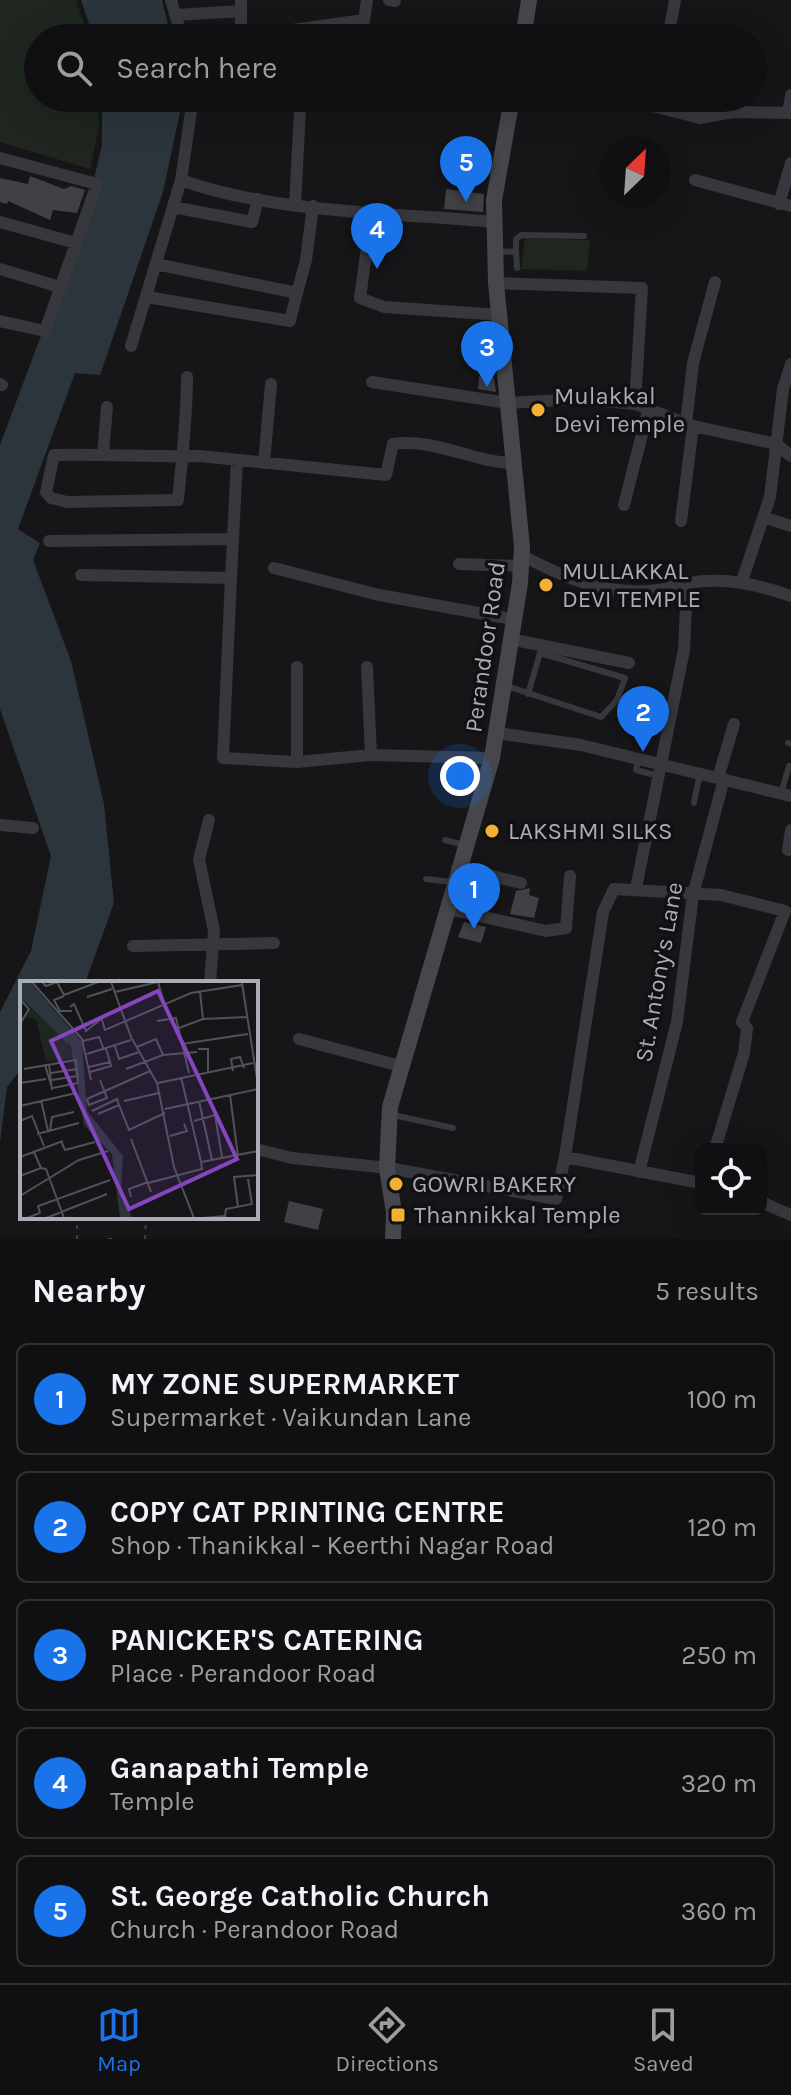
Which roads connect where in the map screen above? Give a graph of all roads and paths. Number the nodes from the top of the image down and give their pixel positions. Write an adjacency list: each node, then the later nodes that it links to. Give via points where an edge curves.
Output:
1 (171, 0): 6 (street)
2 (367, 0): 7 (street)
3 (529, 0): 11 (main road)
4 (675, 0): 12 (street)
5 (241, 5): 6 (street)
6 (176, 15): 8 (street)
7 (364, 20): 9 (street); 10 (street)
8 (178, 24)
9 (335, 24)
10 (364, 24)
11 (525, 24)
12 (671, 24)
13 (791, 95): 20 (street)
14 (191, 112): 23 (street)
15 (300, 112): 27 (street)
16 (510, 112): 32 (main road, Perandoor Road)
17 (683, 112): 18 (street, via 700,118)
18 (733, 112)
19 (733, 112): 20 (street)
20 (790, 113)
21 (0, 158): 34 (street, via 97,184)
22 (791, 163): 26 (street)
23 (181, 180): 25 (street); 29 (street)
24 (695, 180): 26 (street)
25 (258, 199): 27 (street); 29 (street, via 252,222)
26 (785, 205)
27 (295, 206): 28 (street)
28 (313, 206): 30 (street); 43 (street)
29 (173, 207): 37 (street)
30 (372, 211): 32 (street); 45 (street, via 360,298 384,307)
31 (0, 222): 34 (street)
32 (494, 222): 35 (main road, Perandoor Road)
33 (584, 236): 36 (lane, via 521,235)
34 (76, 243): 42 (street)
35 (495, 251): 36 (lane); 41 (main road, Perandoor Road)
36 (516, 252): 38 (lane)
37 (156, 264): 43 (street); 44 (street)
38 (517, 268)
39 (0, 269): 42 (street)
40 (715, 282): 57 (street, via 693,363)
41 (496, 283): 45 (main road, Perandoor Road); 54 (street, via 642,288)
42 (60, 287): 46 (street, via 45,331)
43 (297, 293): 44 (street, via 290,321)
44 (147, 297): 47 (street)
45 (501, 315): 53 (main road, Perandoor Road)
46 (0, 321)
47 (131, 346)
48 (791, 364): 52 (street)
49 (187, 377): 61 (street)
50 (372, 382): 53 (street)
51 (271, 384): 63 (street)
52 (787, 388): 58 (street)
53 (508, 403): 54 (street, via 581,399); 64 (main road, Perandoor Road)
54 (635, 404): 56 (street)
55 (107, 407): 59 (street)
56 (648, 411): 57 (street); 65 (street)
57 (690, 425): 58 (street); 67 (street)
58 (776, 444): 60 (street); 66 (street)
59 (103, 454): 61 (street); 61 (street, via 54,455 46,492 67,502 178,500)
60 (791, 456)
61 (183, 457): 62 (street)
62 (237, 460): 63 (street); 69 (street)
63 (264, 463): 64 (street, via 386,475 393,444 409,441 491,463)
64 (515, 463): 71 (main road, Perandoor Road)
65 (624, 505)
66 (763, 517): 68 (street); 76 (street)
67 (681, 521)
68 (791, 526)
69 (233, 539): 70 (street); 75 (street)
70 (49, 541)
71 (522, 561): 72 (street); 77 (street, via 593,587 658,590); 79 (main road, Perandoor Road)
72 (459, 564)
73 (274, 568): 79 (street, via 379,595)
74 (81, 575): 75 (street)
75 (231, 578): 90 (street, via 223,758)
76 (742, 581): 77 (street); 78 (street)
77 (687, 583): 92 (street, via 684,650)
78 (791, 596)
79 (512, 619): 80 (main road, Perandoor Road)
80 (510, 639): 81 (street); 84 (main road, Perandoor Road)
81 (629, 663)
82 (297, 667): 90 (street)
83 (367, 667): 88 (street)
84 (504, 685): 85 (lane); 87 (main road, Perandoor Road)
85 (528, 694): 85 (lane, via 601,717 617,700 625,678 540,653)
86 (734, 724): 94 (street, St. Antony's Lane)
87 (497, 733): 89 (main road, Perandoor Road); 92 (street, via 639,758)
88 (371, 755): 89 (street); 90 (street)
89 (492, 758): 102 (main road, Perandoor Road)
90 (297, 762)
91 (789, 766): 95 (lane)
92 (656, 769): 93 (street); 108 (street)
93 (700, 773): 94 (street); 96 (lane)
94 (721, 778): 95 (street); 109 (street, St. Antony's Lane)
95 (786, 794)
96 (694, 803)
97 (209, 820): 112 (street, via 199,859)
98 (0, 825): 99 (street)
99 (33, 828)
100 (791, 830): 103 (street)
101 (445, 840): 102 (lane)
102 (467, 846): 104 (main road, Perandoor Road)
103 (788, 850)
104 (461, 869): 106 (lane, via 456,868 452,884); 107 (street); 110 (main road, Perandoor Road)
105 (570, 876): 110 (street, via 566,928 546,931)
106 (426, 879)
107 (521, 883)
108 (636, 888): 109 (street); 121 (street, via 614,889 603,912)
109 (693, 895): 119 (street, via 721,895 785,911 742,1022 747,1028 744,1053); 123 (street, St. Antony's Lane, via 677,1022)
110 (449, 909): 116 (main road, Perandoor Road)
111 (274, 943): 112 (street)
112 (213, 945): 113 (street); 114 (street)
113 (133, 946)
114 (210, 981)
115 (299, 1039): 116 (street)
116 (400, 1066): 117 (main road, Perandoor Road)
117 (389, 1114): 118 (lane); 122 (main road, Perandoor Road)
118 (453, 1128)
119 (717, 1143)
120 (258, 1150): 122 (street)
121 (565, 1157): 122 (street, via 556,1199); 123 (street)
122 (387, 1168): 134 (main road, Perandoor Road)
123 (639, 1172): 124 (street)
124 (695, 1182)
125 (767, 1205): 126 (street)
126 (791, 1215)
127 (77, 1219): 129 (path)
128 (146, 1219): 133 (path)
129 (76, 1239): 130 (path)
130 (83, 1239)
131 (108, 1239): 132 (path)
132 (116, 1239)
133 (145, 1239)
134 (393, 1239)

